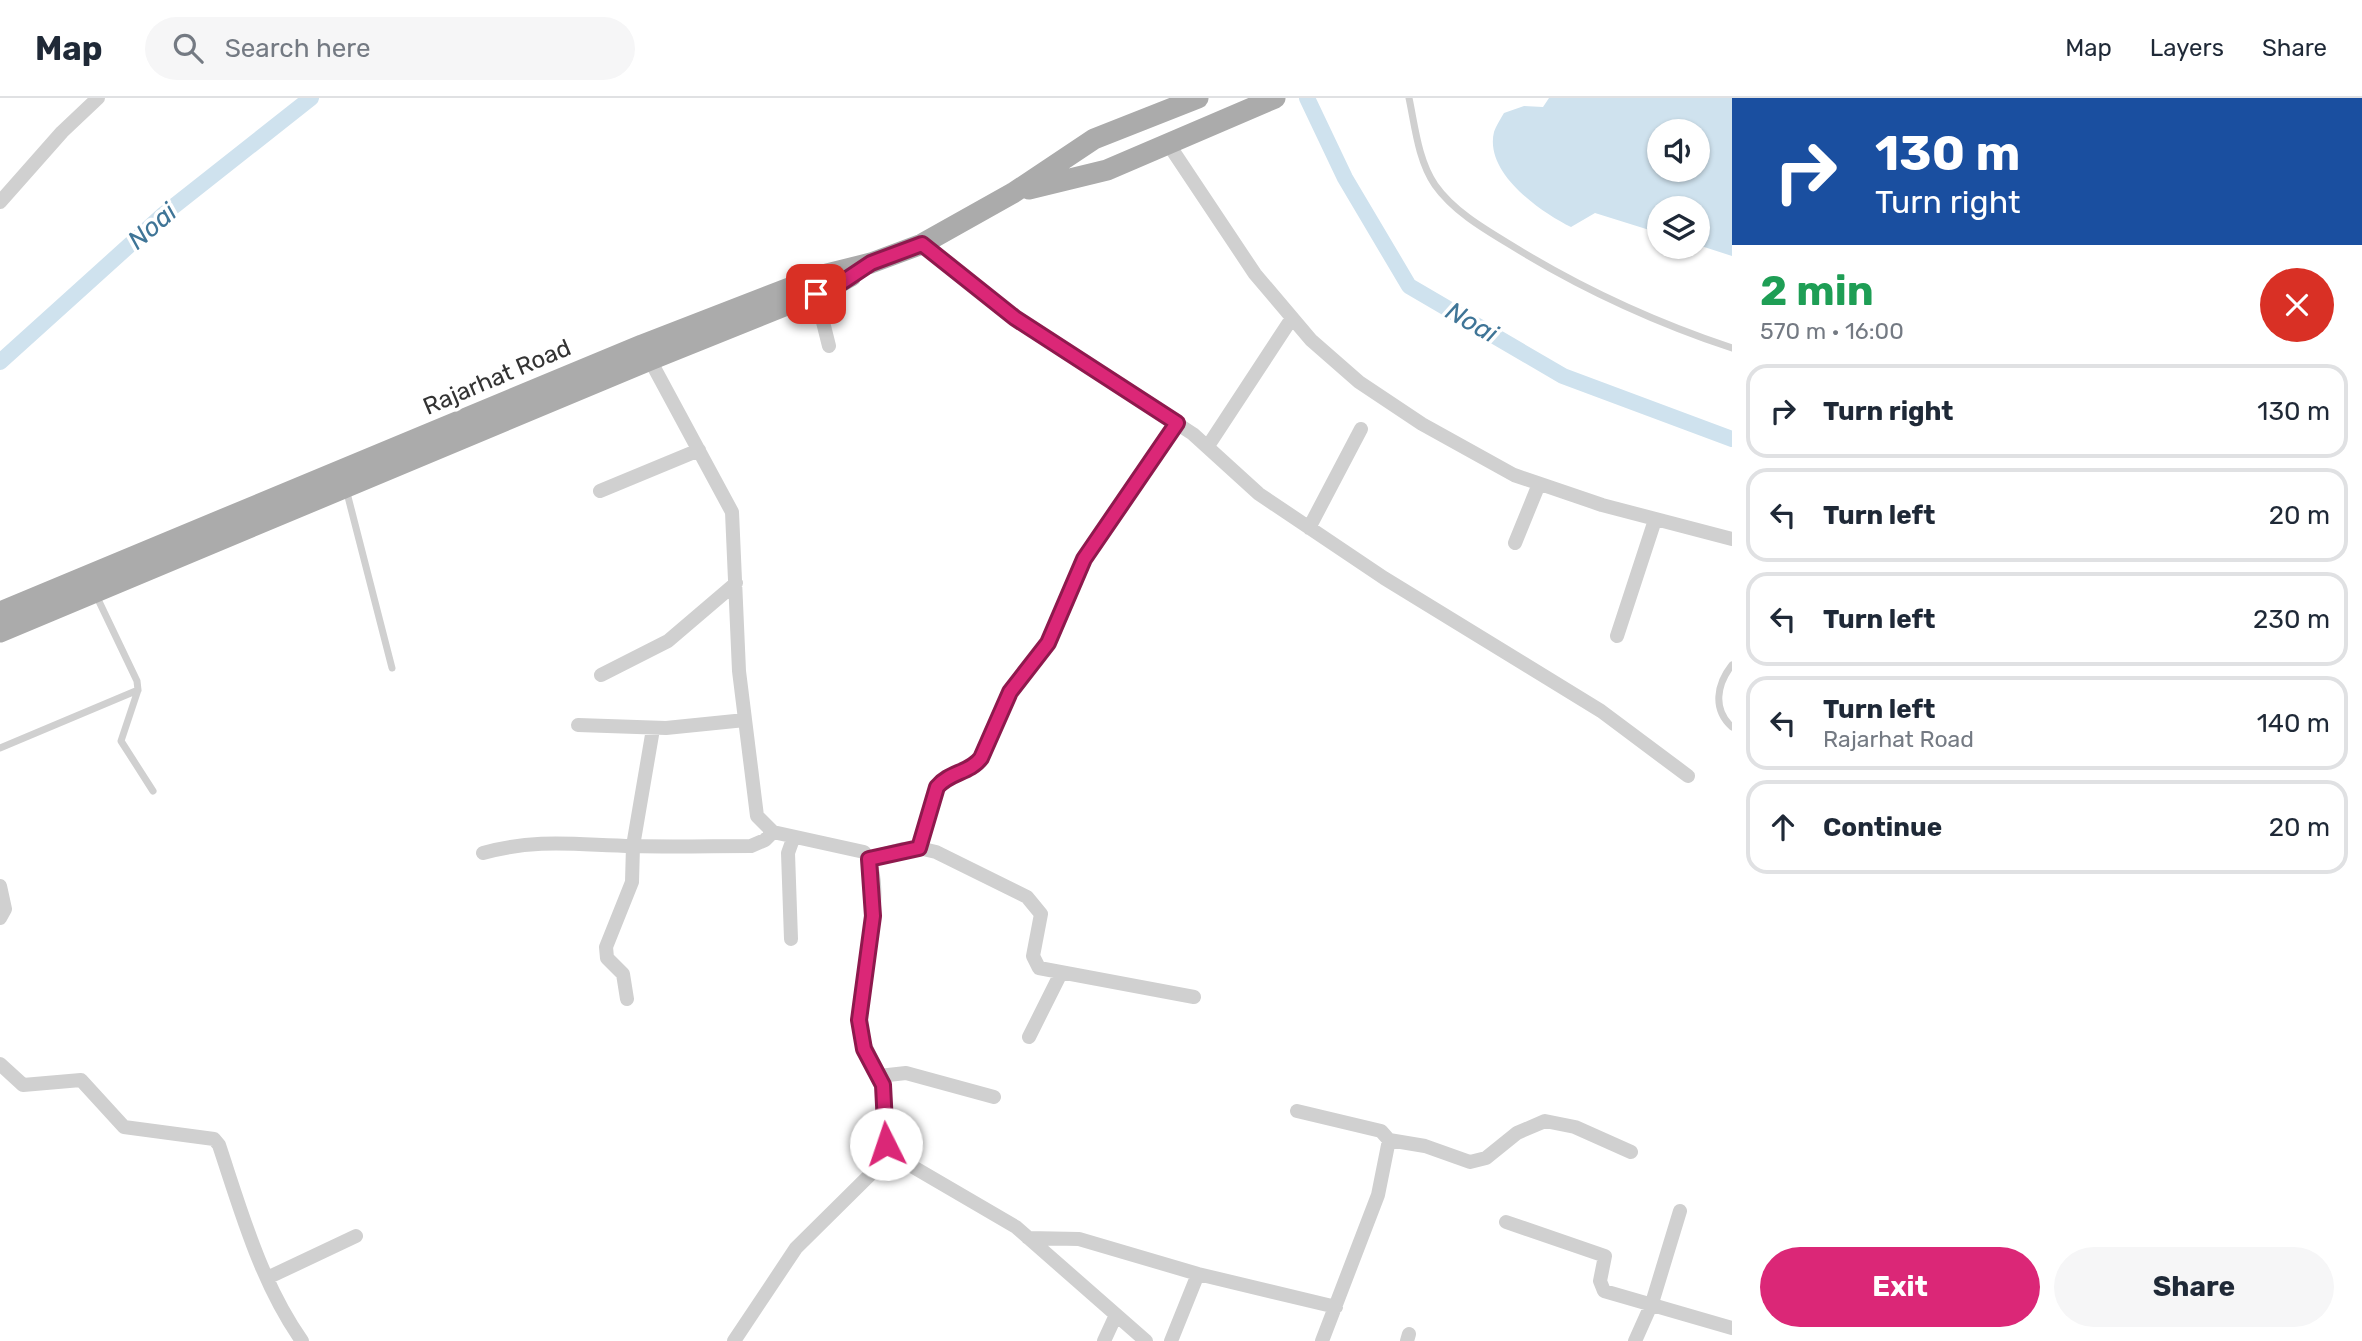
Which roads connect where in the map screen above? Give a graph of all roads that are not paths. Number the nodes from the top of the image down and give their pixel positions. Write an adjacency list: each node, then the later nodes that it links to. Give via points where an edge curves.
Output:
1 (98, 98): 7 (street)
2 (1198, 98): 6 (main road, via 1094,139)
3 (1275, 98): 5 (main road)
4 (1409, 98): 13 (lane, via 1426,168 1435,186 1464,215 1584,289 1661,324)
5 (1167, 142): 6 (main road, via 1107,170); 11 (street, via 1241,255)
6 (1013, 193): 8 (main road, Rajarhat Road)
7 (0, 202)
8 (922, 244): 9 (main road, Rajarhat Road); 15 (street, via 1015,318)
9 (871, 263): 10 (main road); 28 (main road, Rajarhat Road, via 823,275 642,345)
10 (816, 294): 12 (street); 14 (main road)
11 (1292, 318): 17 (street); 19 (street, via 1334,362 1401,410 1501,470)
12 (829, 346)
13 (1732, 348)
14 (650, 360): 18 (street); 20 (main road)
15 (1177, 423): 17 (street); 45 (street, via 1084,559 1048,643 1010,692 981,758 937,787)
16 (1361, 429): 23 (street)
17 (1208, 446): 23 (street, via 1248,486)
18 (699, 450): 21 (street); 26 (street, via 732,512)
19 (1539, 484): 22 (street); 25 (street)
20 (346, 488): 27 (main road); 32 (lane)
21 (600, 491)
22 (1656, 520): 24 (street); 30 (street)
23 (1309, 528): 40 (street, via 1601,711)
24 (1732, 540)
25 (1515, 543)
26 (736, 583): 33 (street, via 677,635); 35 (street)
27 (94, 593): 29 (main road); 34 (lane, via 135,674)
28 (0, 612)
29 (0, 632)
30 (1617, 636)
31 (1732, 665): 37 (lane, via 1718,694 1720,710)
32 (391, 668)
33 (601, 675)
34 (138, 690): 39 (lane); 41 (lane, via 121,741)
35 (745, 720): 38 (street); 42 (street, via 754,807)
36 (578, 725): 38 (street)
37 (1732, 727)
38 (653, 729): 44 (street)
39 (0, 748)
40 (1688, 776)
41 (153, 791)
42 (773, 832): 43 (street); 44 (street, via 751,846)
43 (793, 839): 47 (street, via 856,849); 50 (street, via 788,853)
44 (633, 846): 46 (street, via 527,842); 53 (street, via 632,882 606,954 623,974)
45 (919, 848): 47 (street); 51 (street, via 1027,897 1041,914 1034,960 1039,968)
46 (484, 853)
47 (869, 859): 56 (street, via 873,916 859,1020 864,1049)
48 (0, 886): 49 (street, via 5,909)
49 (0, 918)
50 (791, 939)
51 (1061, 973): 52 (street); 54 (street)
52 (1194, 996)
53 (627, 999)
54 (1029, 1037)
55 (0, 1064): 67 (street, via 23,1085 81,1080 124,1126 214,1139)
56 (879, 1076): 57 (street, via 906,1073); 61 (street, via 885,1097 883,1130)
57 (994, 1097)
58 (1297, 1111): 59 (street, via 1381,1131)
59 (1389, 1140): 60 (street, via 1425,1146 1470,1162 1486,1158 1517,1133 1545,1121 1575,1127); 69 (street, via 1378,1195)
60 (1631, 1152)
61 (891, 1154): 65 (street, via 1004,1218); 73 (street, via 796,1248)
62 (1680, 1212): 68 (street)
63 (1506, 1222): 68 (street, via 1599,1252 1605,1256 1600,1287)
64 (356, 1236): 67 (street)
65 (1028, 1238): 66 (street, via 1079,1239); 70 (street)
66 (1198, 1273): 69 (street); 76 (street)
67 (267, 1279): 72 (street)
68 (1651, 1303): 71 (street); 78 (street)
69 (1336, 1307): 77 (street)
70 (1116, 1315): 74 (street); 75 (street)
71 (1732, 1328)
72 (302, 1341)
73 (734, 1341)
74 (1104, 1341)
75 (1146, 1341)
76 (1171, 1341)
77 (1322, 1341)
78 (1635, 1341)

